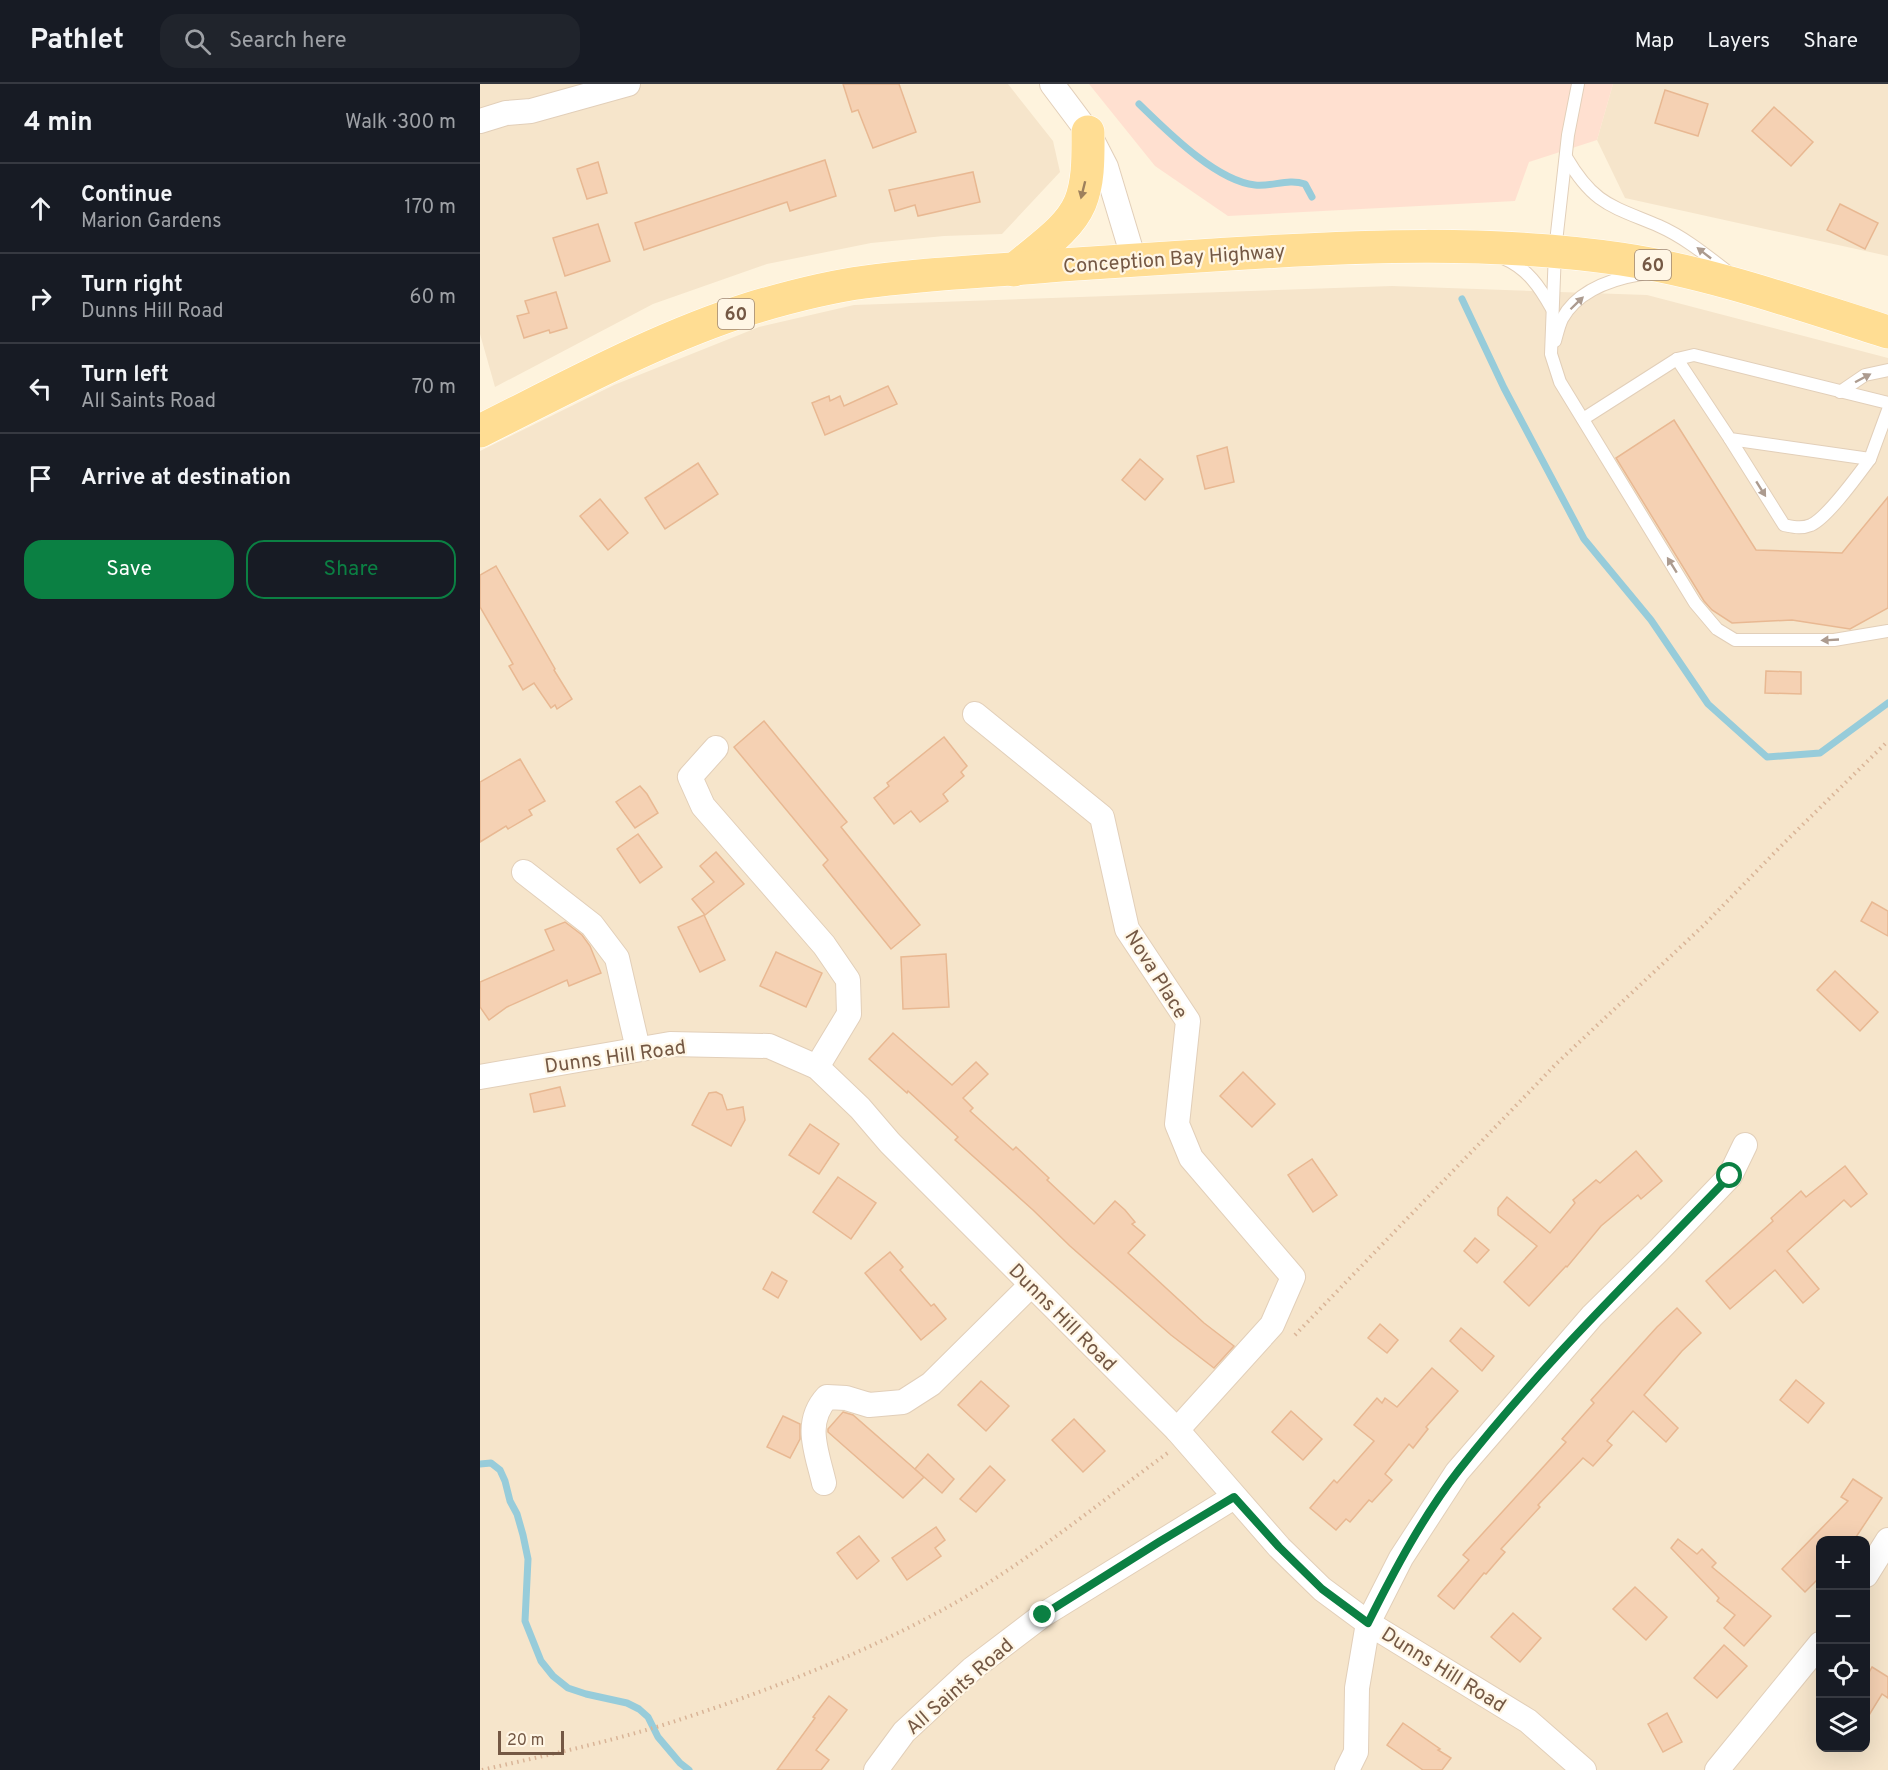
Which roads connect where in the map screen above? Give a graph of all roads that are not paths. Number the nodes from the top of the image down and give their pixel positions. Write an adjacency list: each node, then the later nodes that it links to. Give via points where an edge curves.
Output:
1 (628, 84): 4 (street)
2 (1052, 84): 5 (street)
3 (1578, 84): 6 (lane)
4 (480, 121)
5 (1088, 132): 9 (street, via 1108,175); 11 (main road, one-way to 11, via 1088,168 1080,204 1056,234)
6 (1566, 157): 8 (lane); 12 (lane, one-way to 6, via 1696,246 1610,206 1578,178)
7 (1477, 247): 8 (main road, Conception Bay Highway / 60); 9 (main road, Conception Bay Highway / 60, via 1314,249); 13 (lane, via 1514,262 1537,283)
8 (1555, 251): 10 (main road, Conception Bay Highway / 60); 13 (lane)
9 (1134, 260): 11 (main road, Conception Bay Highway / 60)
10 (1670, 268): 12 (main road, Conception Bay Highway / 60); 15 (lane, one-way to 10, via 1563,318 1595,287)
11 (1014, 270): 22 (main road, Conception Bay Highway / 60, via 865,282 750,309 673,338)
12 (1750, 289): 14 (main road, Conception Bay Highway / 60)
13 (1552, 309): 15 (lane)
14 (1881, 327)
15 (1551, 354): 21 (lane, via 1560,382)
16 (1677, 359): 18 (lane, via 1707,357); 21 (lane); 23 (lane)
17 (1888, 370): 18 (lane, one-way to 17, via 1865,375)
18 (1840, 392): 19 (lane)
19 (1888, 403)
20 (1888, 410): 24 (lane)
21 (1582, 419): 25 (lane, one-way to 21, via 1834,640 1735,640 1717,629 1695,603)
22 (480, 431)
23 (1730, 440): 24 (lane); 24 (lane, one-way to 24, via 1784,525 1798,528 1813,524)
24 (1870, 459)
25 (1888, 631)
26 (975, 714): 34 (street, Nova Place, via 1102,817 1126,929 1188,1021 1177,1124 1191,1158 1293,1277 1272,1325)
27 (716, 748): 30 (street, via 690,777 703,806 824,945 848,980 849,1014)
28 (524, 872): 29 (street, via 592,925 617,958)
29 (638, 1049): 30 (street, Dunns Hill Road, via 670,1044 769,1046); 31 (street, Dunns Hill Road)
30 (817, 1067): 33 (street, Dunns Hill Road)
31 (480, 1077)
32 (1745, 1145): 39 (street, via 1730,1176 1592,1316 1457,1472 1401,1558)
33 (1031, 1285): 34 (street, Dunns Hill Road); 35 (street, via 931,1384 903,1402 868,1405 827,1397 817,1407 812,1429)
34 (1177, 1430): 36 (street, Dunns Hill Road)
35 (824, 1483)
36 (1234, 1497): 39 (street, Dunns Hill Road, via 1322,1589); 41 (street, All Saints Road, via 1043,1615 972,1669 904,1732)
37 (1888, 1540): 38 (street)
38 (1870, 1569)
39 (1368, 1623): 42 (street, via 1357,1688 1356,1752); 43 (street, Dunns Hill Road, via 1528,1721)
40 (1816, 1650): 44 (street)
41 (876, 1770)
42 (1347, 1770)
43 (1584, 1770)
44 (1718, 1770)

